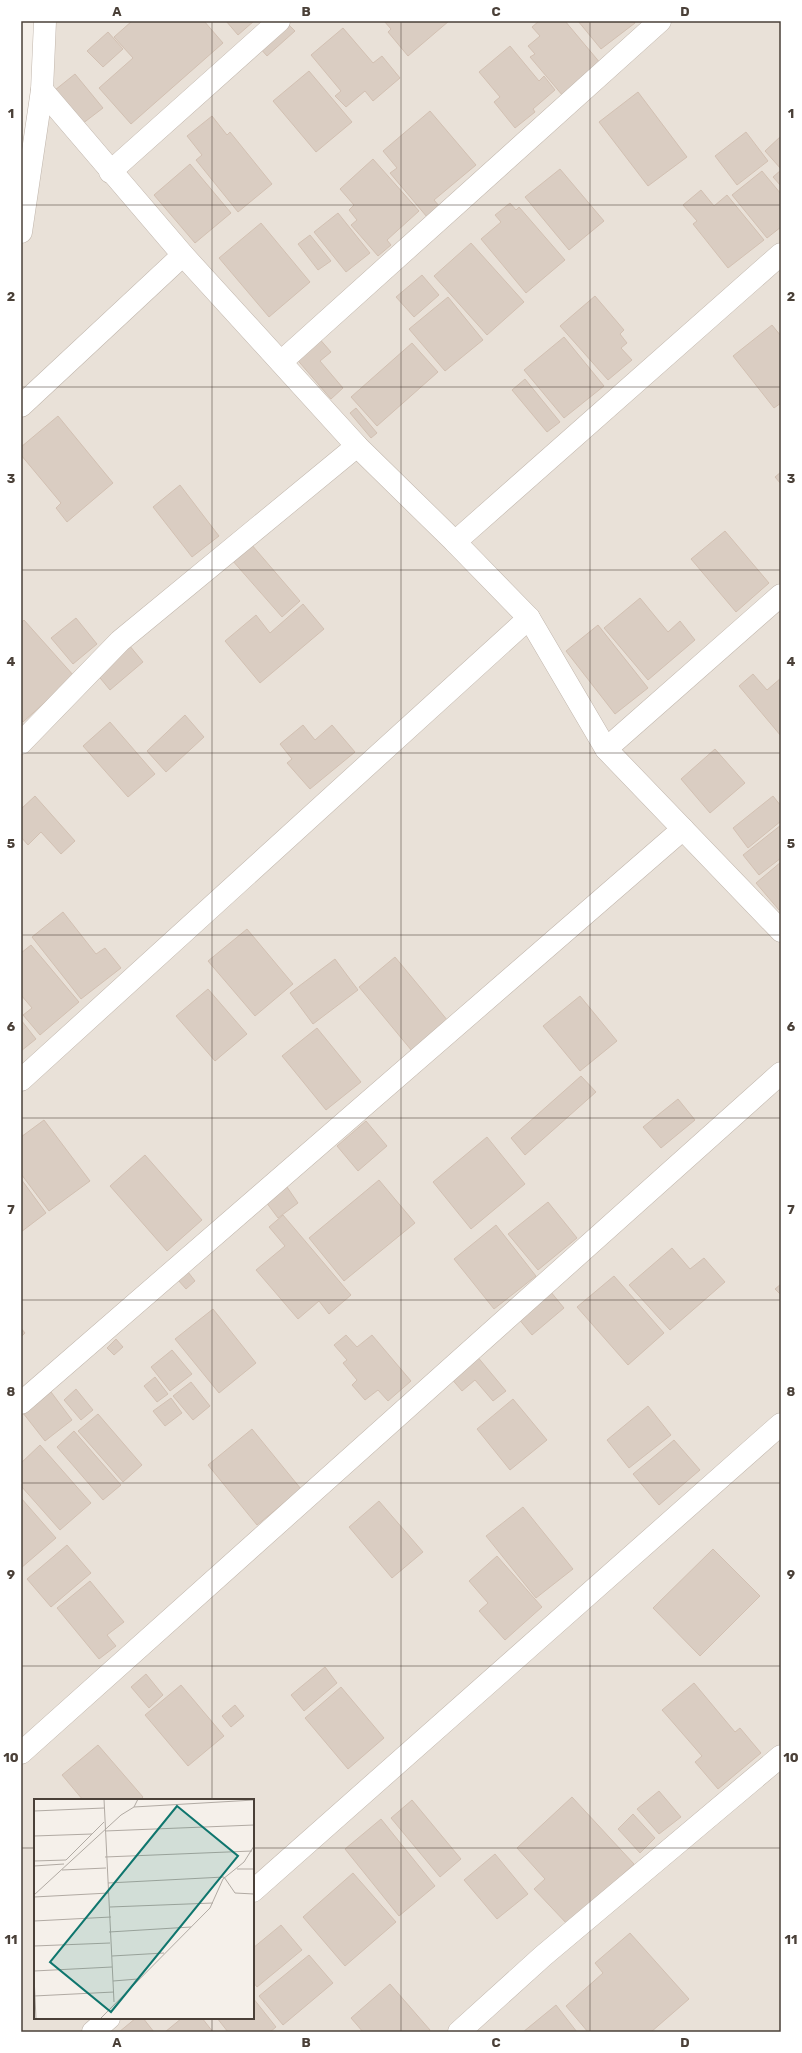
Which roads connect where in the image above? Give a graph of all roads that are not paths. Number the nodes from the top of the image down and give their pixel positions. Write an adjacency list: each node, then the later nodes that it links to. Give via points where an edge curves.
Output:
1 (45, 21): 4 (street)
2 (279, 21): 5 (street)
3 (660, 21): 9 (street)
4 (42, 90): 5 (street); 6 (street)
5 (110, 172): 7 (street)
6 (21, 232)
7 (183, 254): 9 (street); 10 (street)
8 (781, 254): 12 (street)
9 (281, 362): 11 (street)
10 (21, 406)
11 (357, 446): 12 (street); 15 (street, via 120,641)
12 (455, 542): 14 (street)
13 (781, 595): 16 (street)
14 (529, 618): 16 (street); 20 (street)
15 (21, 743)
16 (606, 749): 17 (street)
17 (683, 829): 18 (street); 21 (street)
18 (781, 931)
19 (781, 1073): 23 (street)
20 (21, 1080)
21 (21, 1403)
22 (781, 1424): 25 (street)
23 (21, 1753)
24 (781, 1756): 28 (street, via 542,1956)
25 (254, 1890)
26 (108, 2019): 27 (street)
27 (93, 2032)
28 (459, 2032)

